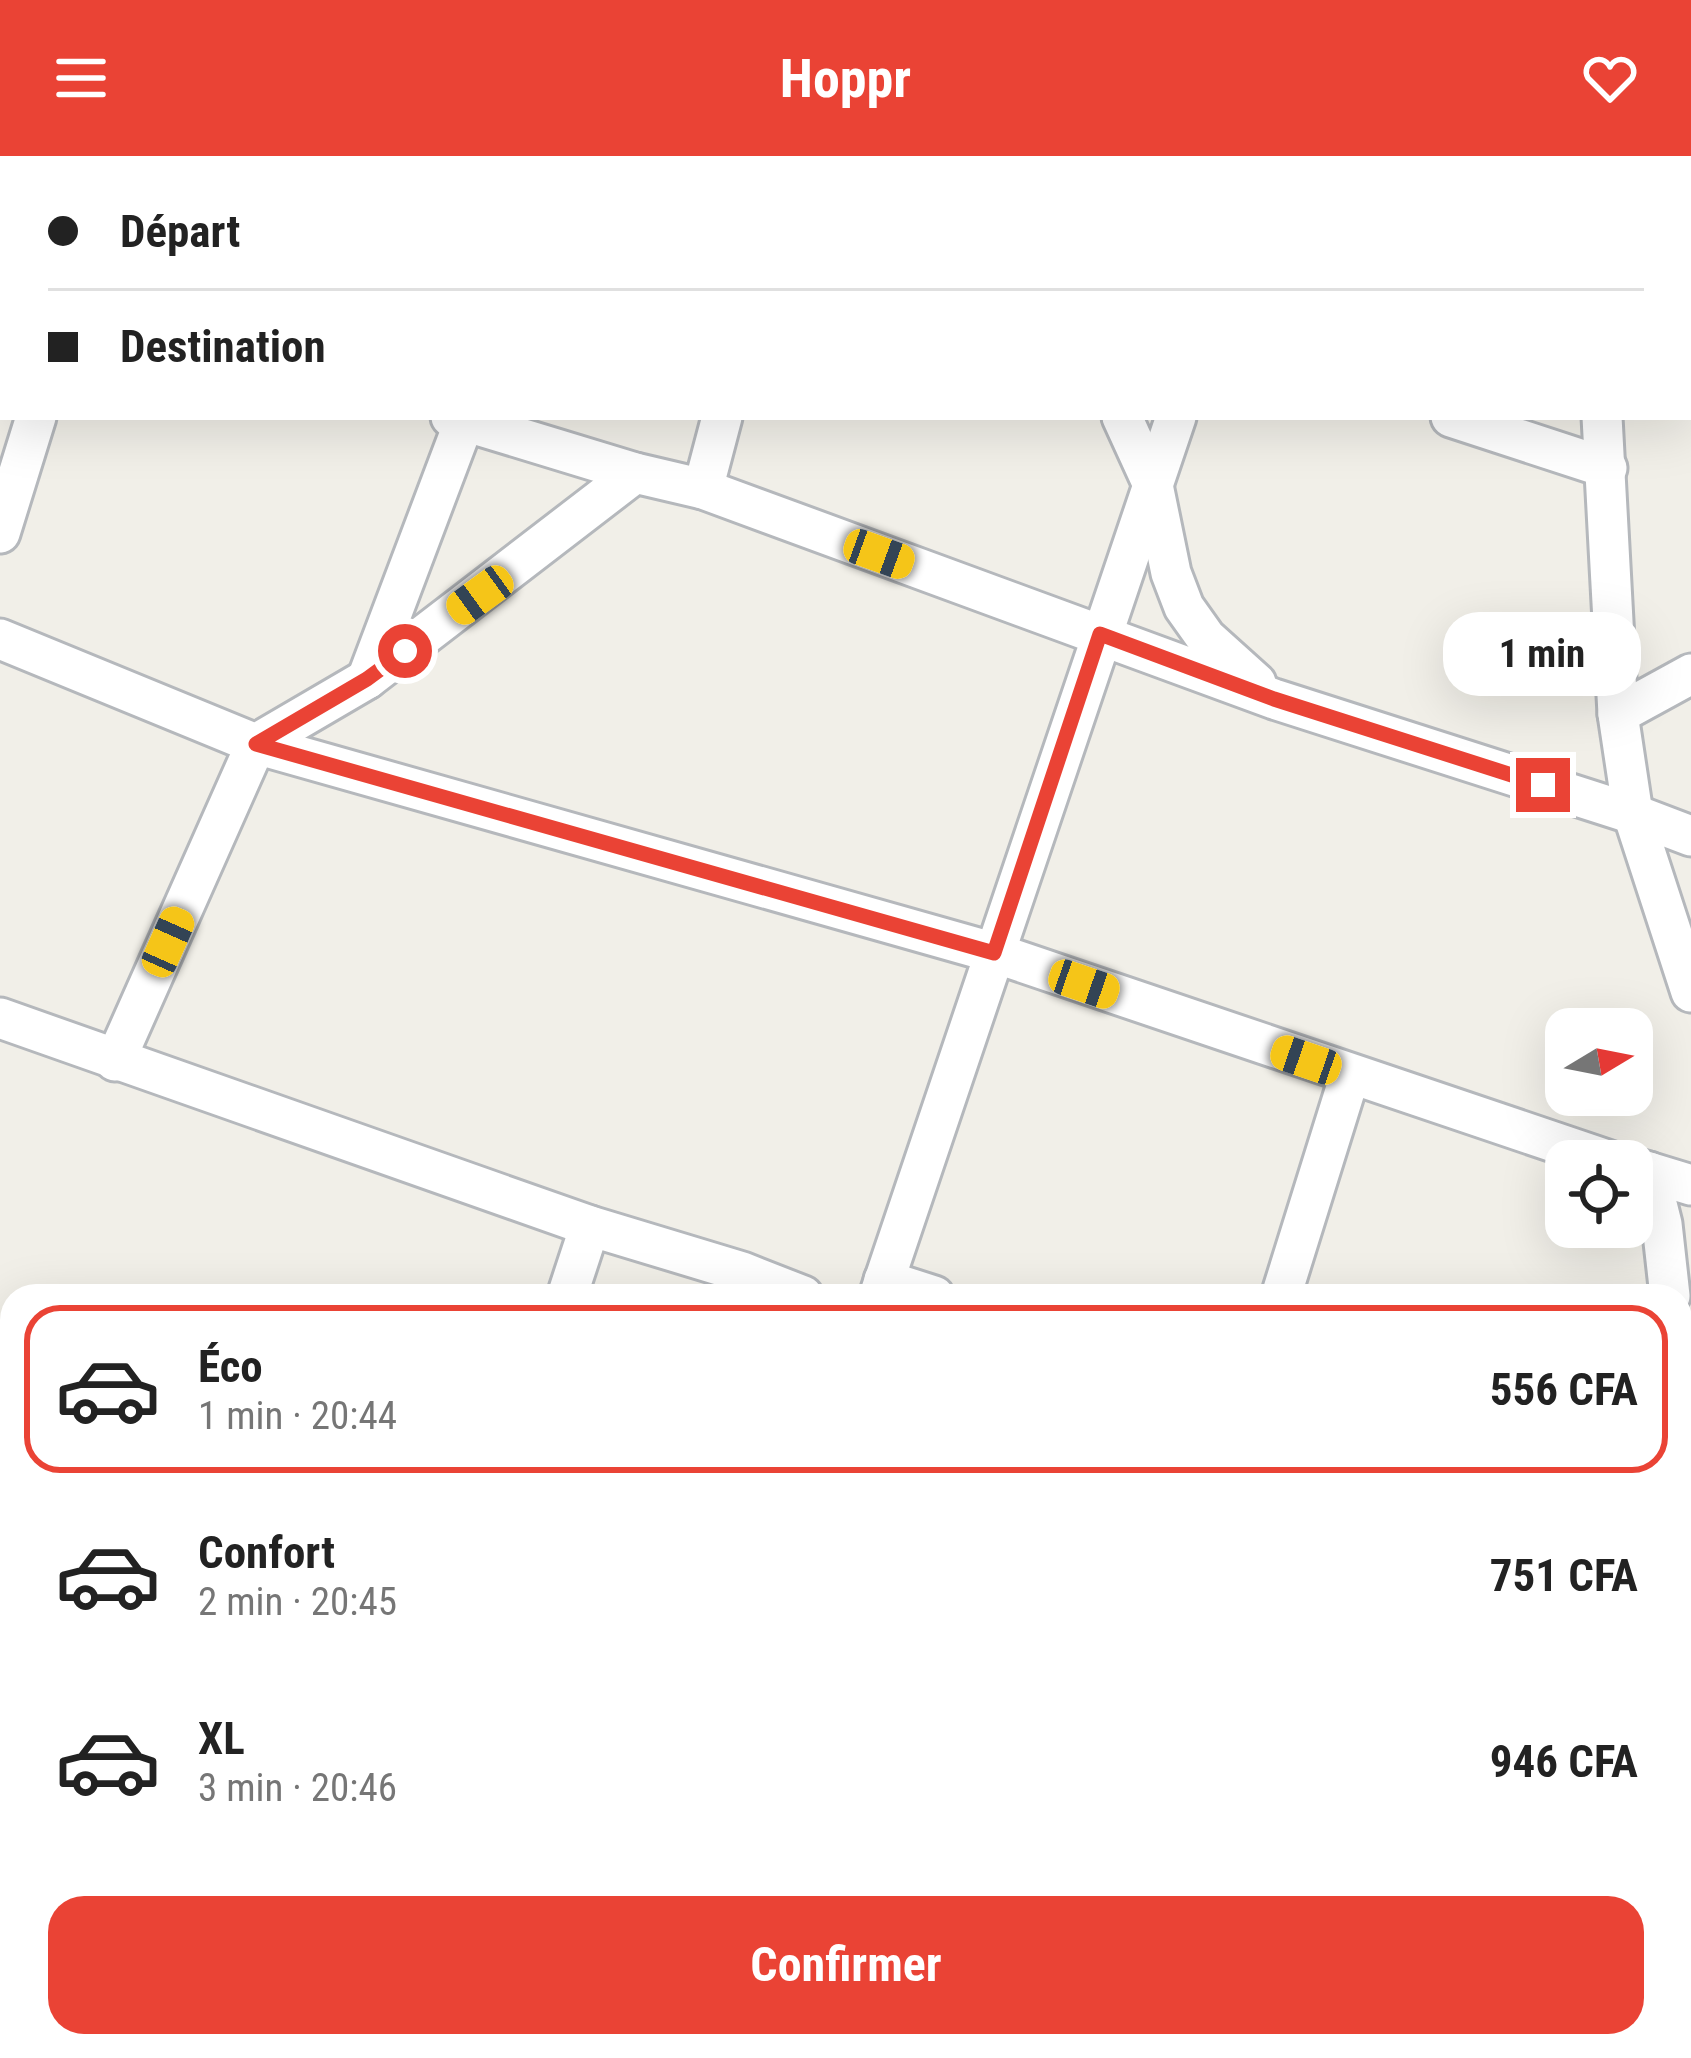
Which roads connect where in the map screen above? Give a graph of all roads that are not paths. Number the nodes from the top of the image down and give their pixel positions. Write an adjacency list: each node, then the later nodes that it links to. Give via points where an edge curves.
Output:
1 (35, 420): 13 (street)
2 (460, 420): 17 (street)
3 (467, 420): 10 (street)
4 (721, 420): 12 (street)
5 (1123, 420): 11 (street)
6 (1175, 420): 11 (street)
7 (1460, 420): 9 (street)
8 (1602, 420): 9 (street)
9 (1607, 468): 19 (street)
10 (635, 473): 12 (street); 17 (street)
11 (1153, 485): 14 (street); 18 (street, via 1184,607)
12 (703, 489): 14 (street)
13 (0, 533)
14 (1100, 634): 18 (street); 23 (street)
15 (0, 639): 20 (street)
16 (1691, 674): 19 (street)
17 (367, 679): 20 (street)
18 (1274, 699): 21 (street)
19 (1618, 714): 21 (street)
20 (256, 744): 23 (street); 26 (street)
21 (1633, 814): 22 (street); 24 (street)
22 (1691, 836)
23 (994, 953): 27 (street); 35 (street)
24 (1691, 992)
25 (0, 1018): 26 (street)
26 (115, 1061): 32 (street)
27 (1350, 1076): 28 (street); 36 (street)
28 (1546, 1140)
29 (1653, 1174): 30 (street)
30 (1691, 1185)
31 (1653, 1194): 37 (street)
32 (590, 1226): 33 (street); 34 (street)
33 (571, 1284)
34 (772, 1284)
35 (883, 1284)
36 (1285, 1284)
37 (1668, 1284)

